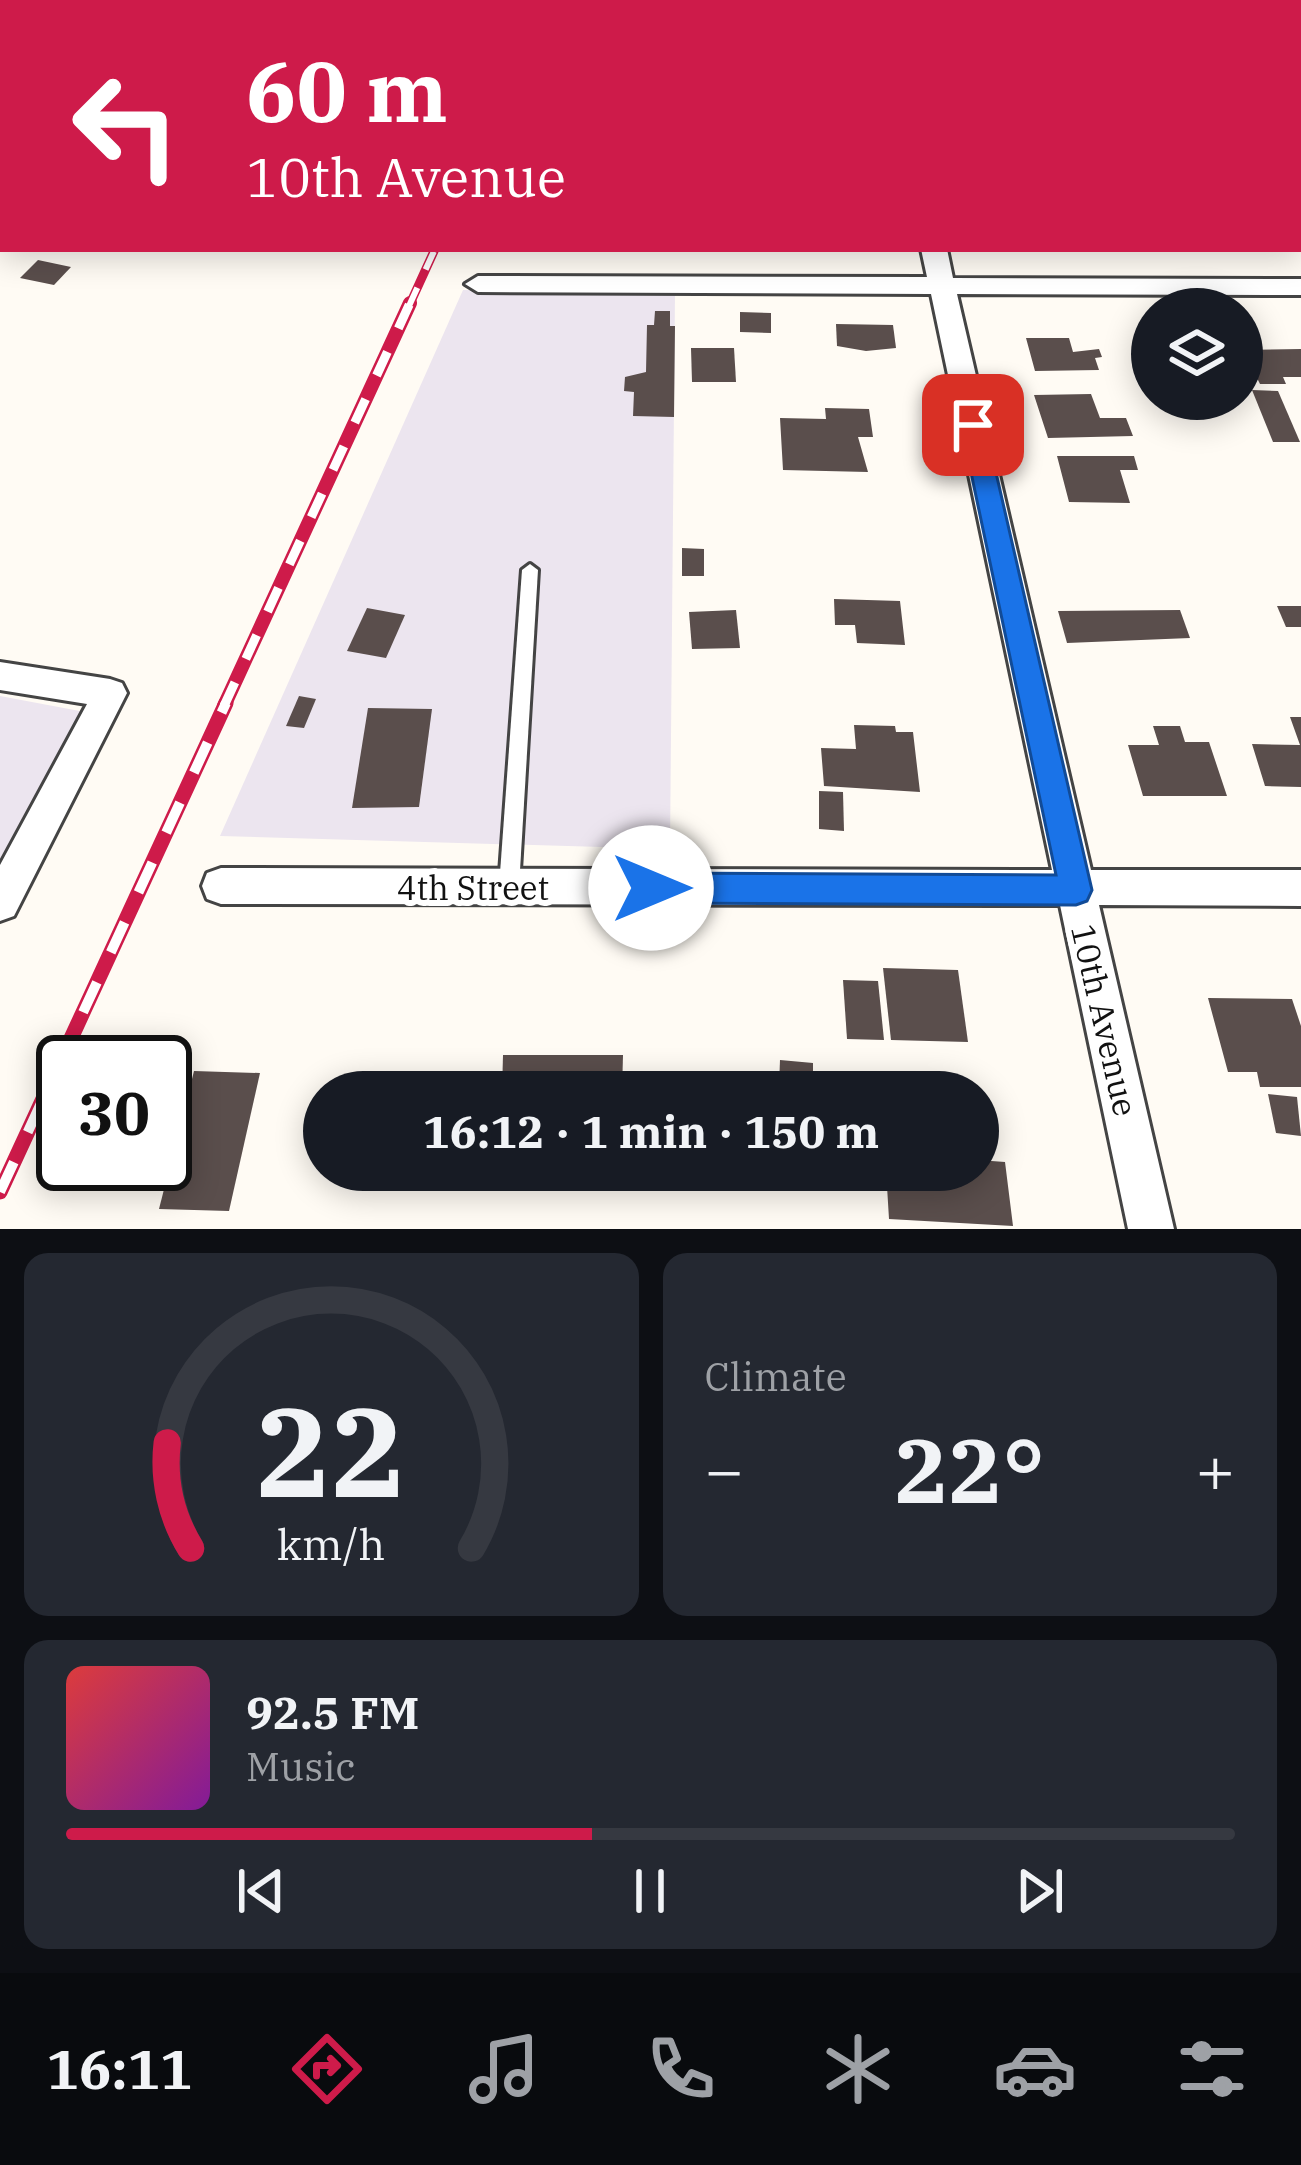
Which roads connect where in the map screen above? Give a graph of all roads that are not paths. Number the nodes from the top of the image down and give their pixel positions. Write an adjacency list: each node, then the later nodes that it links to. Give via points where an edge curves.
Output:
1 (935, 252): 3 (street, 10th Avenue)
2 (478, 284): 3 (street)
3 (942, 286): 4 (street); 10 (street, 10th Avenue)
4 (1301, 287)
5 (530, 570): 8 (lane)
6 (0, 676): 11 (street, via 110,693)
7 (221, 886): 8 (street, 4th Street)
8 (509, 887): 10 (street, 4th Street)
9 (1301, 888): 10 (street, 4th Street)
10 (1076, 890): 12 (street, 10th Avenue)
11 (0, 902)
12 (1151, 1229)

